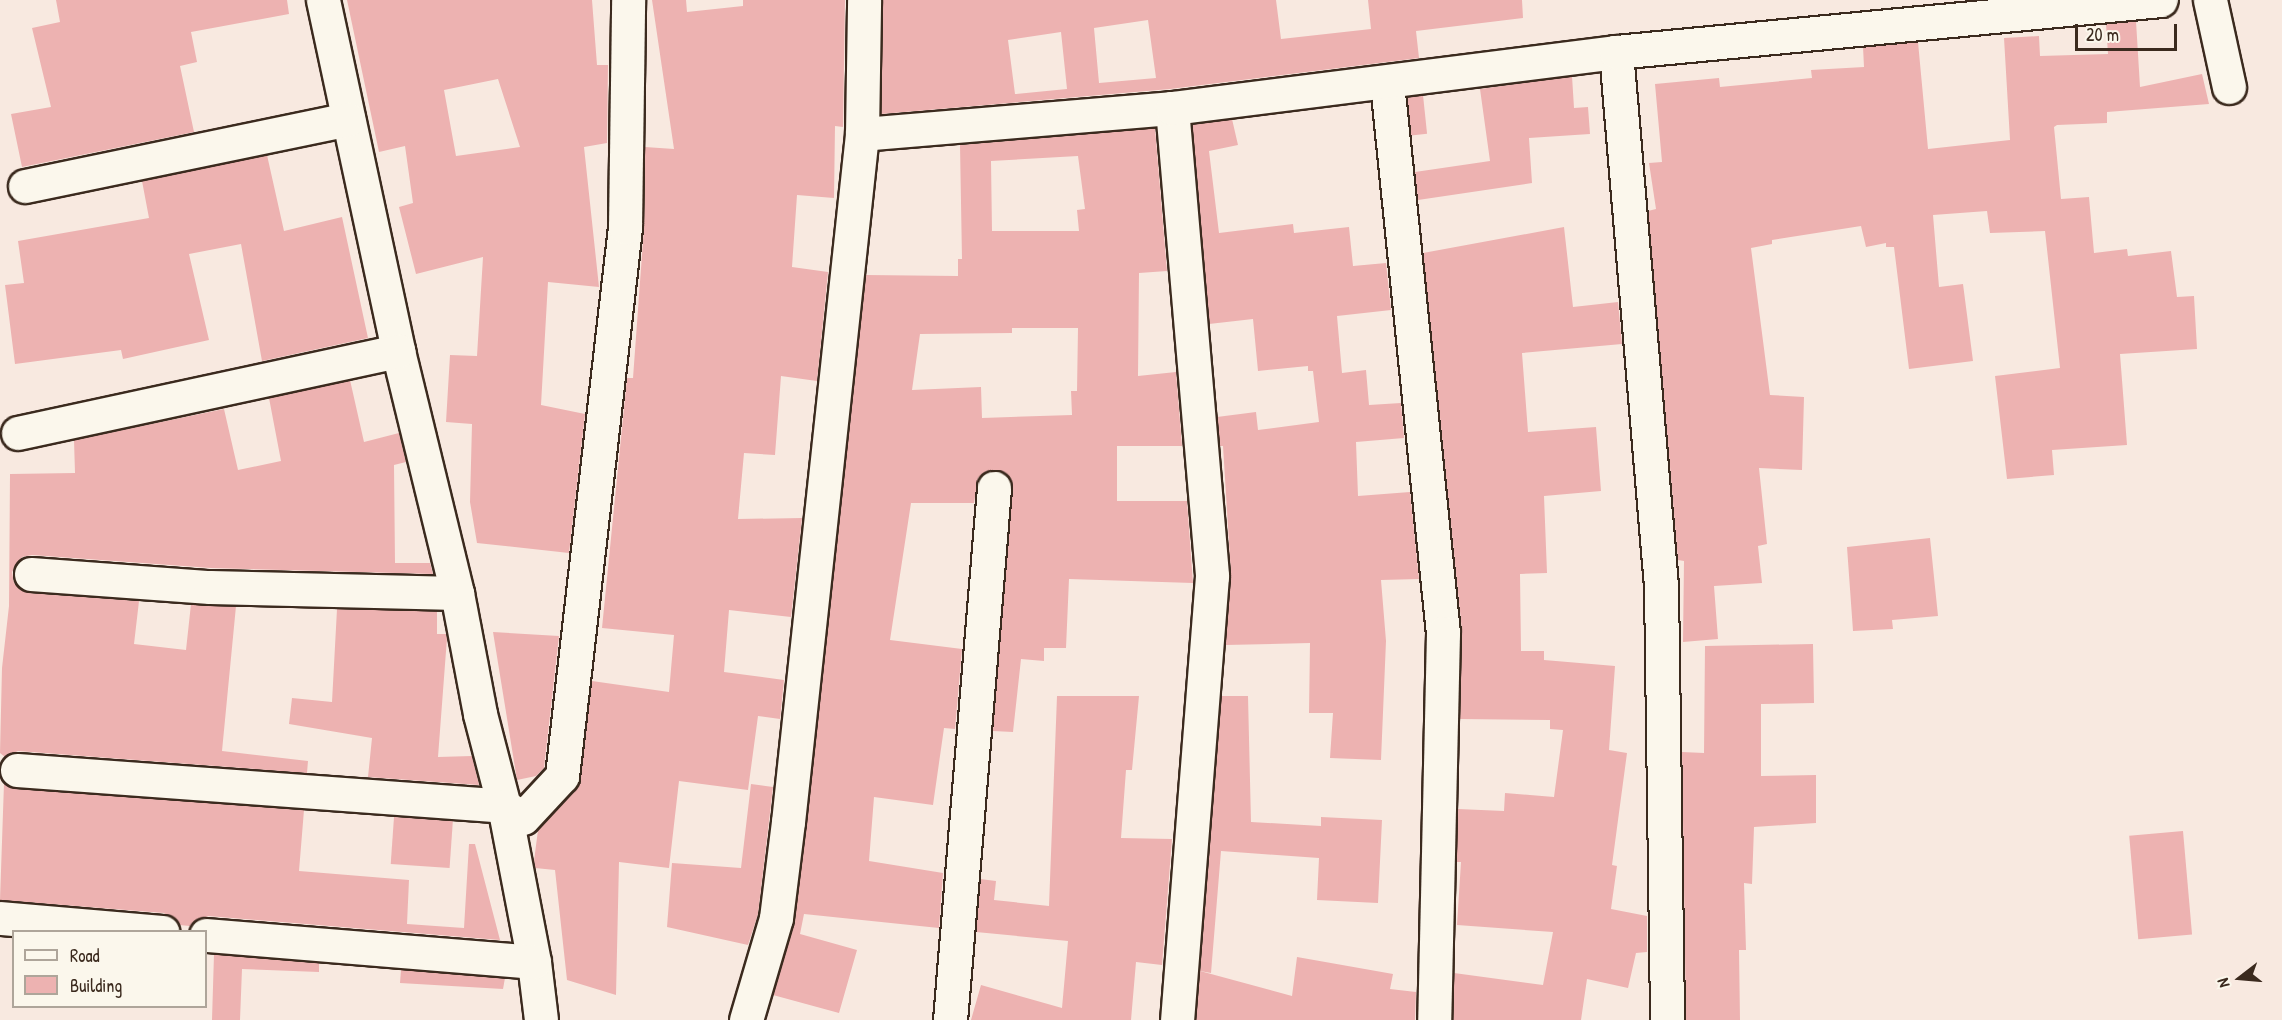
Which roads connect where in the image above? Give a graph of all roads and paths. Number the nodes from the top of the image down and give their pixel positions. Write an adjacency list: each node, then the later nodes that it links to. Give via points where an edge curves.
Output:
1 (323, 0): 10 (street)
2 (628, 0): 19 (street, via 625,227 562,776 523,818)
3 (864, 0): 11 (street)
4 (2161, 0): 6 (street)
5 (2210, 0): 8 (street)
6 (1616, 52): 7 (street); 29 (street, via 1661,586)
7 (1387, 83): 9 (street); 28 (street, via 1443,633)
8 (2229, 87)
9 (1172, 108): 11 (street); 27 (street, via 1212,576)
10 (348, 119): 12 (street); 13 (street)
11 (862, 134): 25 (street, via 776,918)
12 (25, 186)
13 (398, 351): 14 (street); 17 (street)
14 (18, 433)
15 (994, 488): 26 (street)
16 (31, 574): 17 (street, via 210,587)
17 (457, 593): 19 (street, via 480,714)
18 (17, 770): 19 (street)
19 (504, 806): 23 (street)
20 (0, 918): 21 (street)
21 (139, 930)
22 (207, 935): 23 (street)
23 (534, 962): 24 (street)
24 (540, 1020)
25 (746, 1020)
26 (950, 1020)
27 (1177, 1020)
28 (1434, 1020)
29 (1667, 1020)

